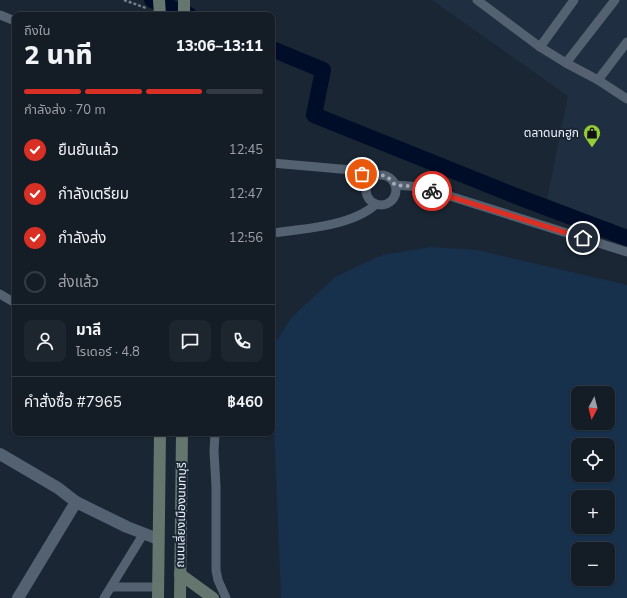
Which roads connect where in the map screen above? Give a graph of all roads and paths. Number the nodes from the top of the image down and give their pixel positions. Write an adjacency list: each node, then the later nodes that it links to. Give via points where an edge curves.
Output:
1 (124, 0): 5 (path)
2 (477, 0): 9 (lane)
3 (574, 0): 9 (lane)
4 (615, 0): 10 (lane)
5 (160, 9)
6 (0, 15): 7 (lane)
7 (12, 20)
8 (627, 42): 11 (lane)
9 (540, 47): 10 (lane)
10 (566, 63): 11 (lane)
11 (598, 80): 12 (lane)
12 (627, 99)
13 (275, 163): 14 (lane, via 352,170)
14 (373, 177): 15 (lane, via 386,176); 16 (lane, via 368,182 366,195)
15 (395, 185): 16 (lane, via 393,198 382,205); 18 (lane, via 421,187)
16 (376, 204): 17 (lane, via 368,211 334,224)
17 (275, 233)
18 (627, 252)
19 (0, 294): 20 (lane)
20 (12, 302)
21 (160, 436): 27 (main road, ถนนเลี่ยงเมืองนนทบุรี)
22 (182, 436): 28 (main road, ถนนเลี่ยงเมืองนนทบุรี)
23 (215, 436): 35 (lane, via 216,570)
24 (0, 454): 25 (street, via 58,488)
25 (76, 502): 26 (street); 31 (street)
26 (144, 533): 27 (street); 29 (lane)
27 (158, 539): 30 (main road, ถนนเลี่ยงเมืองนนทบุรี)
28 (180, 574): 33 (main road, ถนนเลี่ยงเมืองนนทบุรี); 34 (main road)
29 (111, 587): 30 (lane); 32 (lane)
30 (158, 592)
31 (18, 598)
32 (104, 598)
33 (180, 598)
34 (213, 598)
35 (226, 598)

